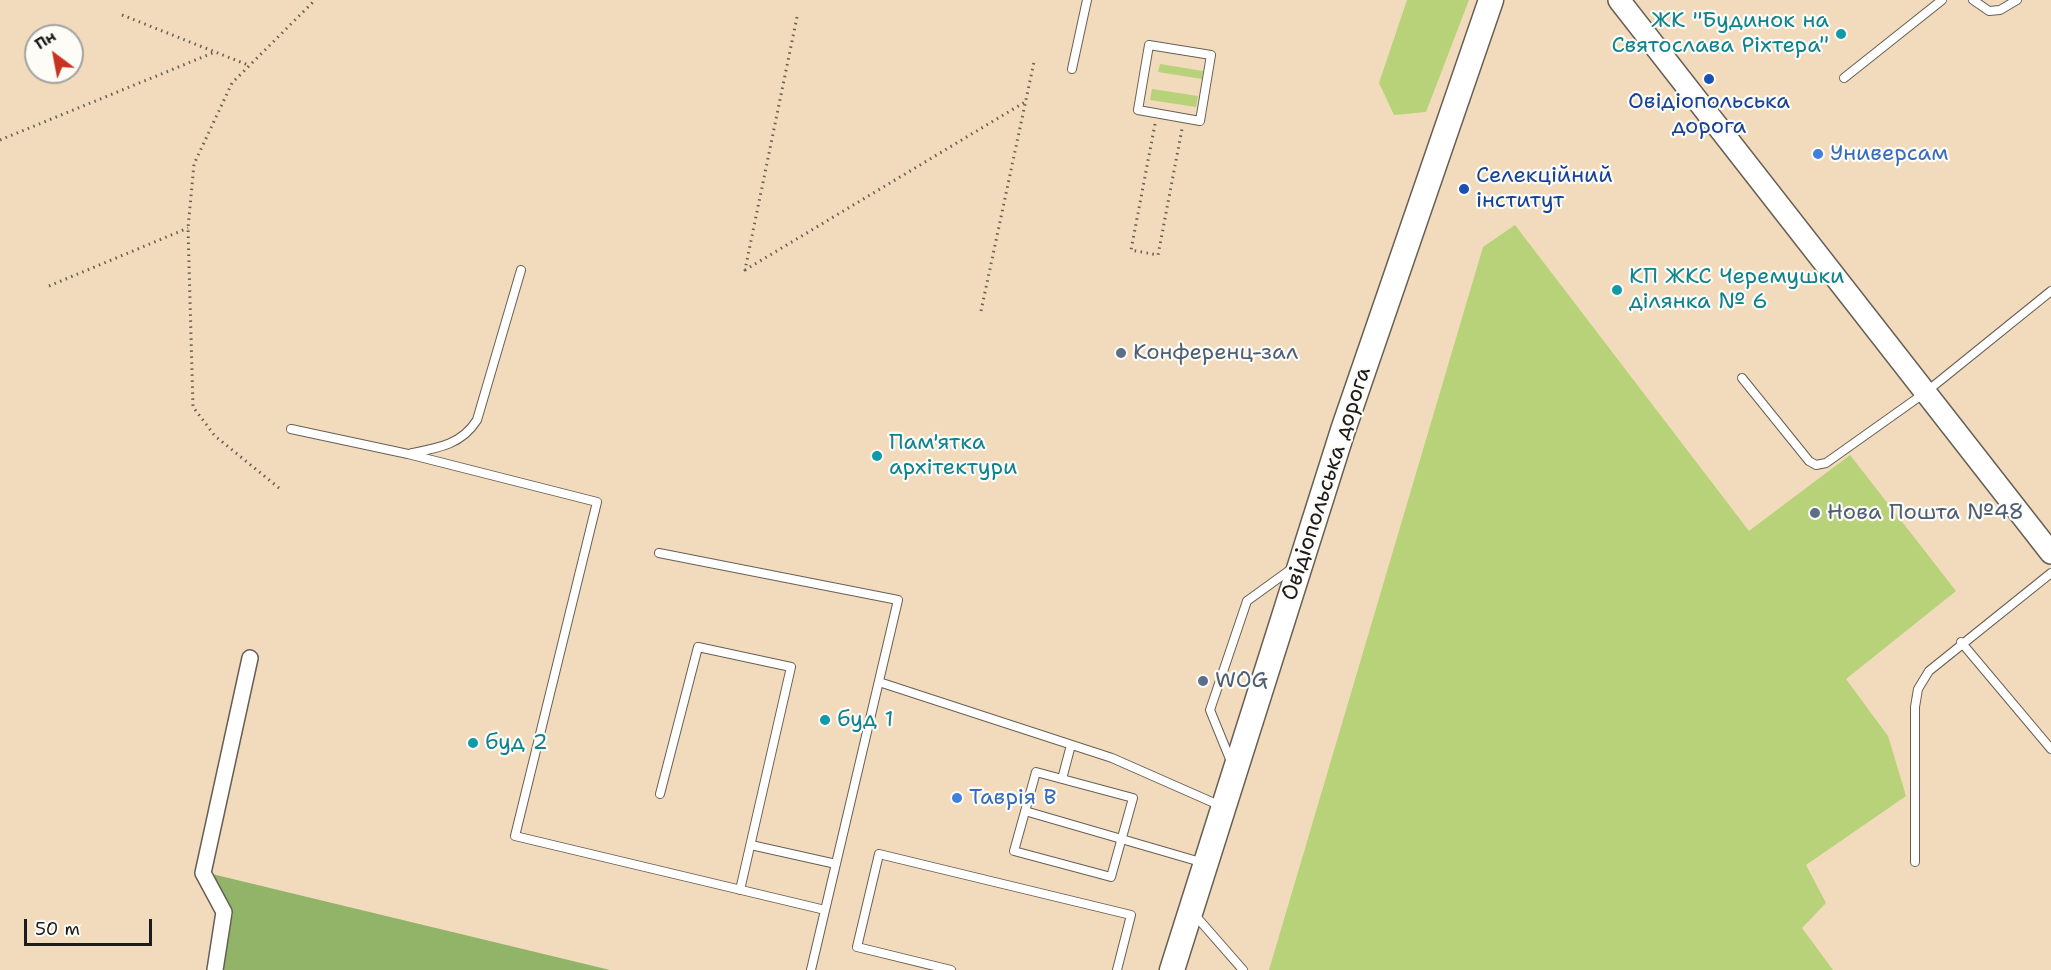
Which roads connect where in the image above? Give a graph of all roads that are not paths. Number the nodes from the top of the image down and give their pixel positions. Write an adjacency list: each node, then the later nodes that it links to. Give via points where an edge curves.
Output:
1 (1087, 0): 7 (lane)
2 (1619, 0): 13 (main road)
3 (1942, 0): 8 (lane)
4 (1973, 0): 5 (lane, via 1989,11 2000,10)
5 (2017, 0)
6 (1492, 1): 18 (main road, Овідіопольська дорога)
7 (1072, 69)
8 (1844, 78)
9 (1157, 113): 9 (lane, via 1138,110 1149,45 1211,55 1200,121)
10 (521, 270): 15 (lane, via 471,431 445,446)
11 (2051, 291): 13 (lane)
12 (1742, 378): 13 (lane, via 1816,465 1826,463)
13 (1926, 392): 17 (main road)
14 (291, 429): 15 (lane)
15 (408, 453): 35 (lane, via 597,502 515,836)
16 (659, 553): 22 (lane, via 898,600)
17 (2051, 553)
18 (1302, 560): 25 (main road, Овідіопольська дорога); 25 (lane, via 1246,600 1210,710)
19 (2051, 573): 20 (lane)
20 (1961, 642): 24 (lane); 32 (lane, via 1929,671 1918,689)
21 (250, 658): 38 (street, via 203,873 224,912)
22 (879, 682): 23 (lane); 34 (lane)
23 (1071, 745): 26 (lane); 28 (lane, via 1112,758)
24 (2051, 749)
25 (1235, 772): 28 (main road, Овідіопольська дорога)
26 (1062, 779): 29 (lane, via 1036,772); 30 (lane, via 1133,798)
27 (660, 794): 31 (lane, via 698,647 791,667)
28 (1224, 808): 33 (main road, Овідіопольська дорога)
29 (1025, 812): 30 (lane); 30 (lane, via 1014,851 1111,877)
30 (1121, 839): 33 (lane)
31 (751, 845): 34 (lane); 35 (lane)
32 (1915, 862)
33 (1206, 863): 37 (main road, Овідіопольська дорога)
34 (836, 864): 36 (lane)
35 (740, 890): 36 (lane)
36 (825, 910): 39 (lane)
37 (1191, 910): 42 (main road, Овідіопольська дорога); 43 (lane)
38 (215, 970)
39 (811, 970)
40 (951, 970): 41 (lane, via 857,947 879,854 1131,915)
41 (1117, 970)
42 (1172, 970)
43 (1243, 970)

